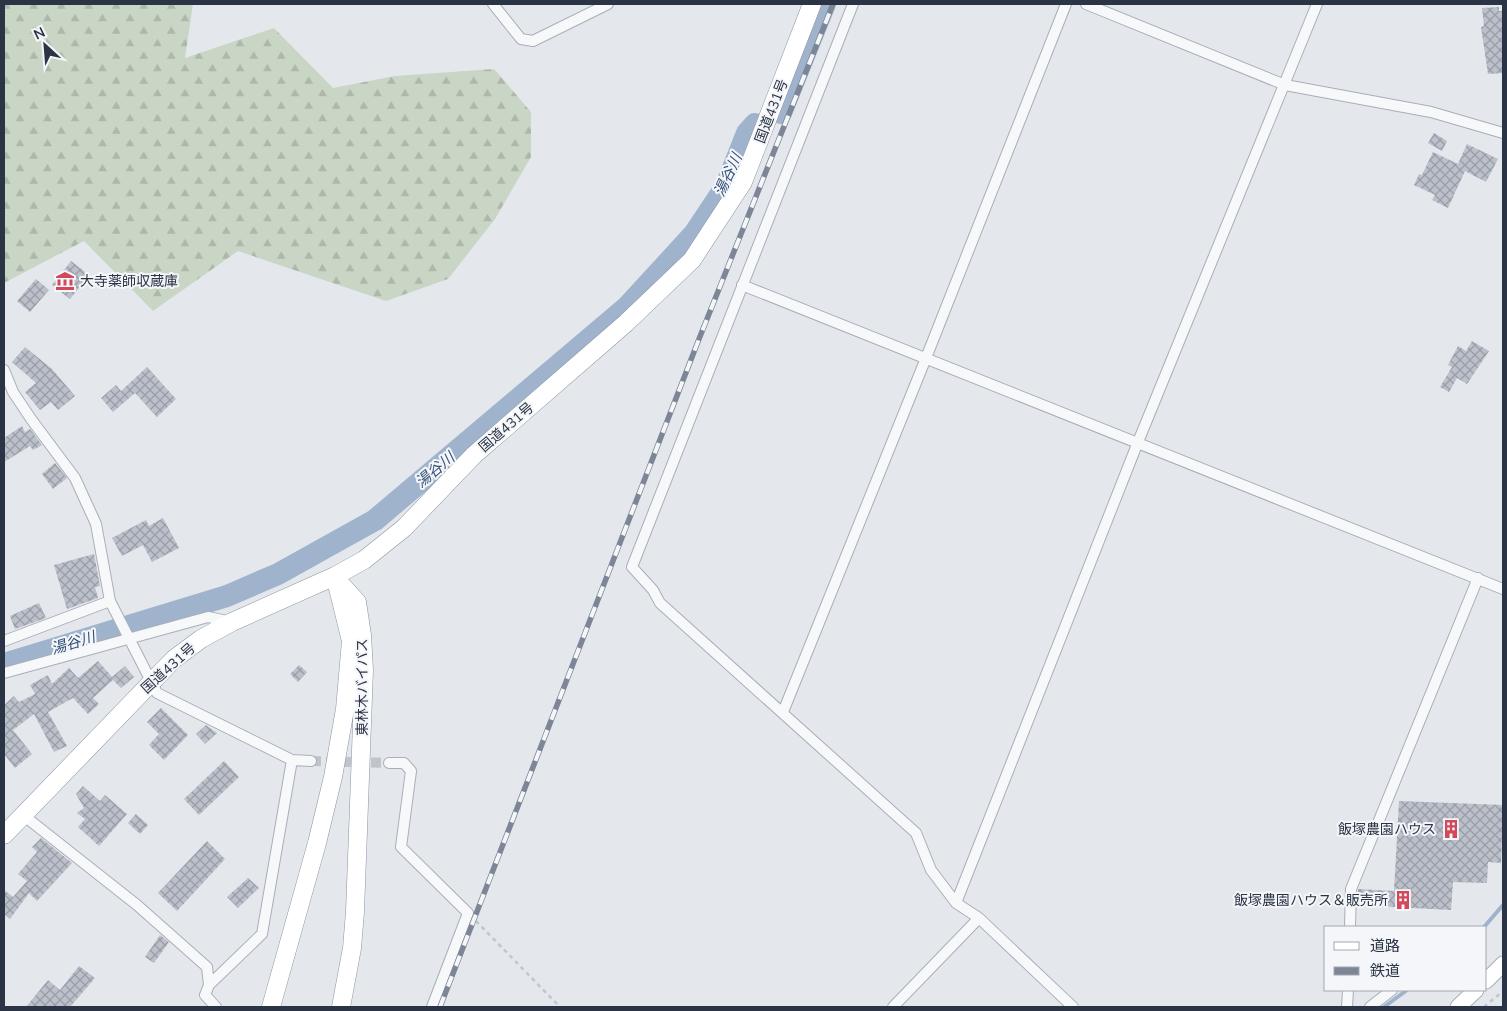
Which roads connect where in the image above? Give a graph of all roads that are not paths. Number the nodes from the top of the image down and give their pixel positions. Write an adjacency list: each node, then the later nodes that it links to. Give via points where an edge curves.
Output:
1 (493, 4): 2 (street, via 521,39 532,41)
2 (608, 4)
3 (812, 4): 14 (highway, 国道431号, via 743,182 692,260 626,323 474,455 404,528 364,560)
4 (853, 4): 10 (street)
5 (1066, 4): 11 (street)
6 (1086, 4): 8 (street)
7 (1317, 4): 8 (street)
8 (1285, 85): 9 (street, via 1431,112); 13 (street)
9 (1503, 133)
10 (742, 285): 11 (street); 23 (street, via 632,567 660,603)
11 (926, 358): 13 (street); 23 (street)
12 (4, 370): 17 (street, via 30,419 75,478 96,524)
13 (1138, 442): 15 (street); 29 (street)
14 (335, 576): 18 (highway, 国道431号); 39 (highway, 東林木バイパス, via 351,641 346,709 317,843); 40 (highway, 東林木バイパス, via 357,602 364,670 355,912)
15 (1478, 578): 16 (street); 31 (street, via 1351,889)
16 (1503, 589)
17 (110, 601): 19 (street); 20 (street)
18 (232, 622): 19 (street, via 208,617); 22 (highway, 国道431号, via 174,659)
19 (129, 640): 21 (street); 22 (street)
20 (4, 641)
21 (4, 673)
22 (150, 683): 24 (street, via 157,693); 27 (highway, 国道431号)
23 (783, 712): 29 (street, via 916,833 931,870)
24 (292, 760): 25 (street); 34 (street, via 262,934)
25 (311, 761)
26 (389, 763): 41 (street, via 404,763 411,771 401,847 468,913)
27 (23, 815): 28 (highway, 国道431号); 34 (street, via 137,905 207,967)
28 (4, 835)
29 (956, 903): 30 (street)
30 (979, 918): 42 (street); 43 (street)
31 (1350, 926)
32 (1503, 964): 33 (main road)
33 (1487, 980)
34 (209, 985): 38 (street, via 205,995)
35 (1348, 991): 44 (street)
36 (1391, 991): 45 (street)
37 (1475, 991): 46 (main road)
38 (216, 1007)
39 (271, 1007)
40 (341, 1007)
41 (432, 1007)
42 (893, 1007)
43 (1073, 1007)
44 (1347, 1007)
45 (1370, 1007)
46 (1458, 1007)

